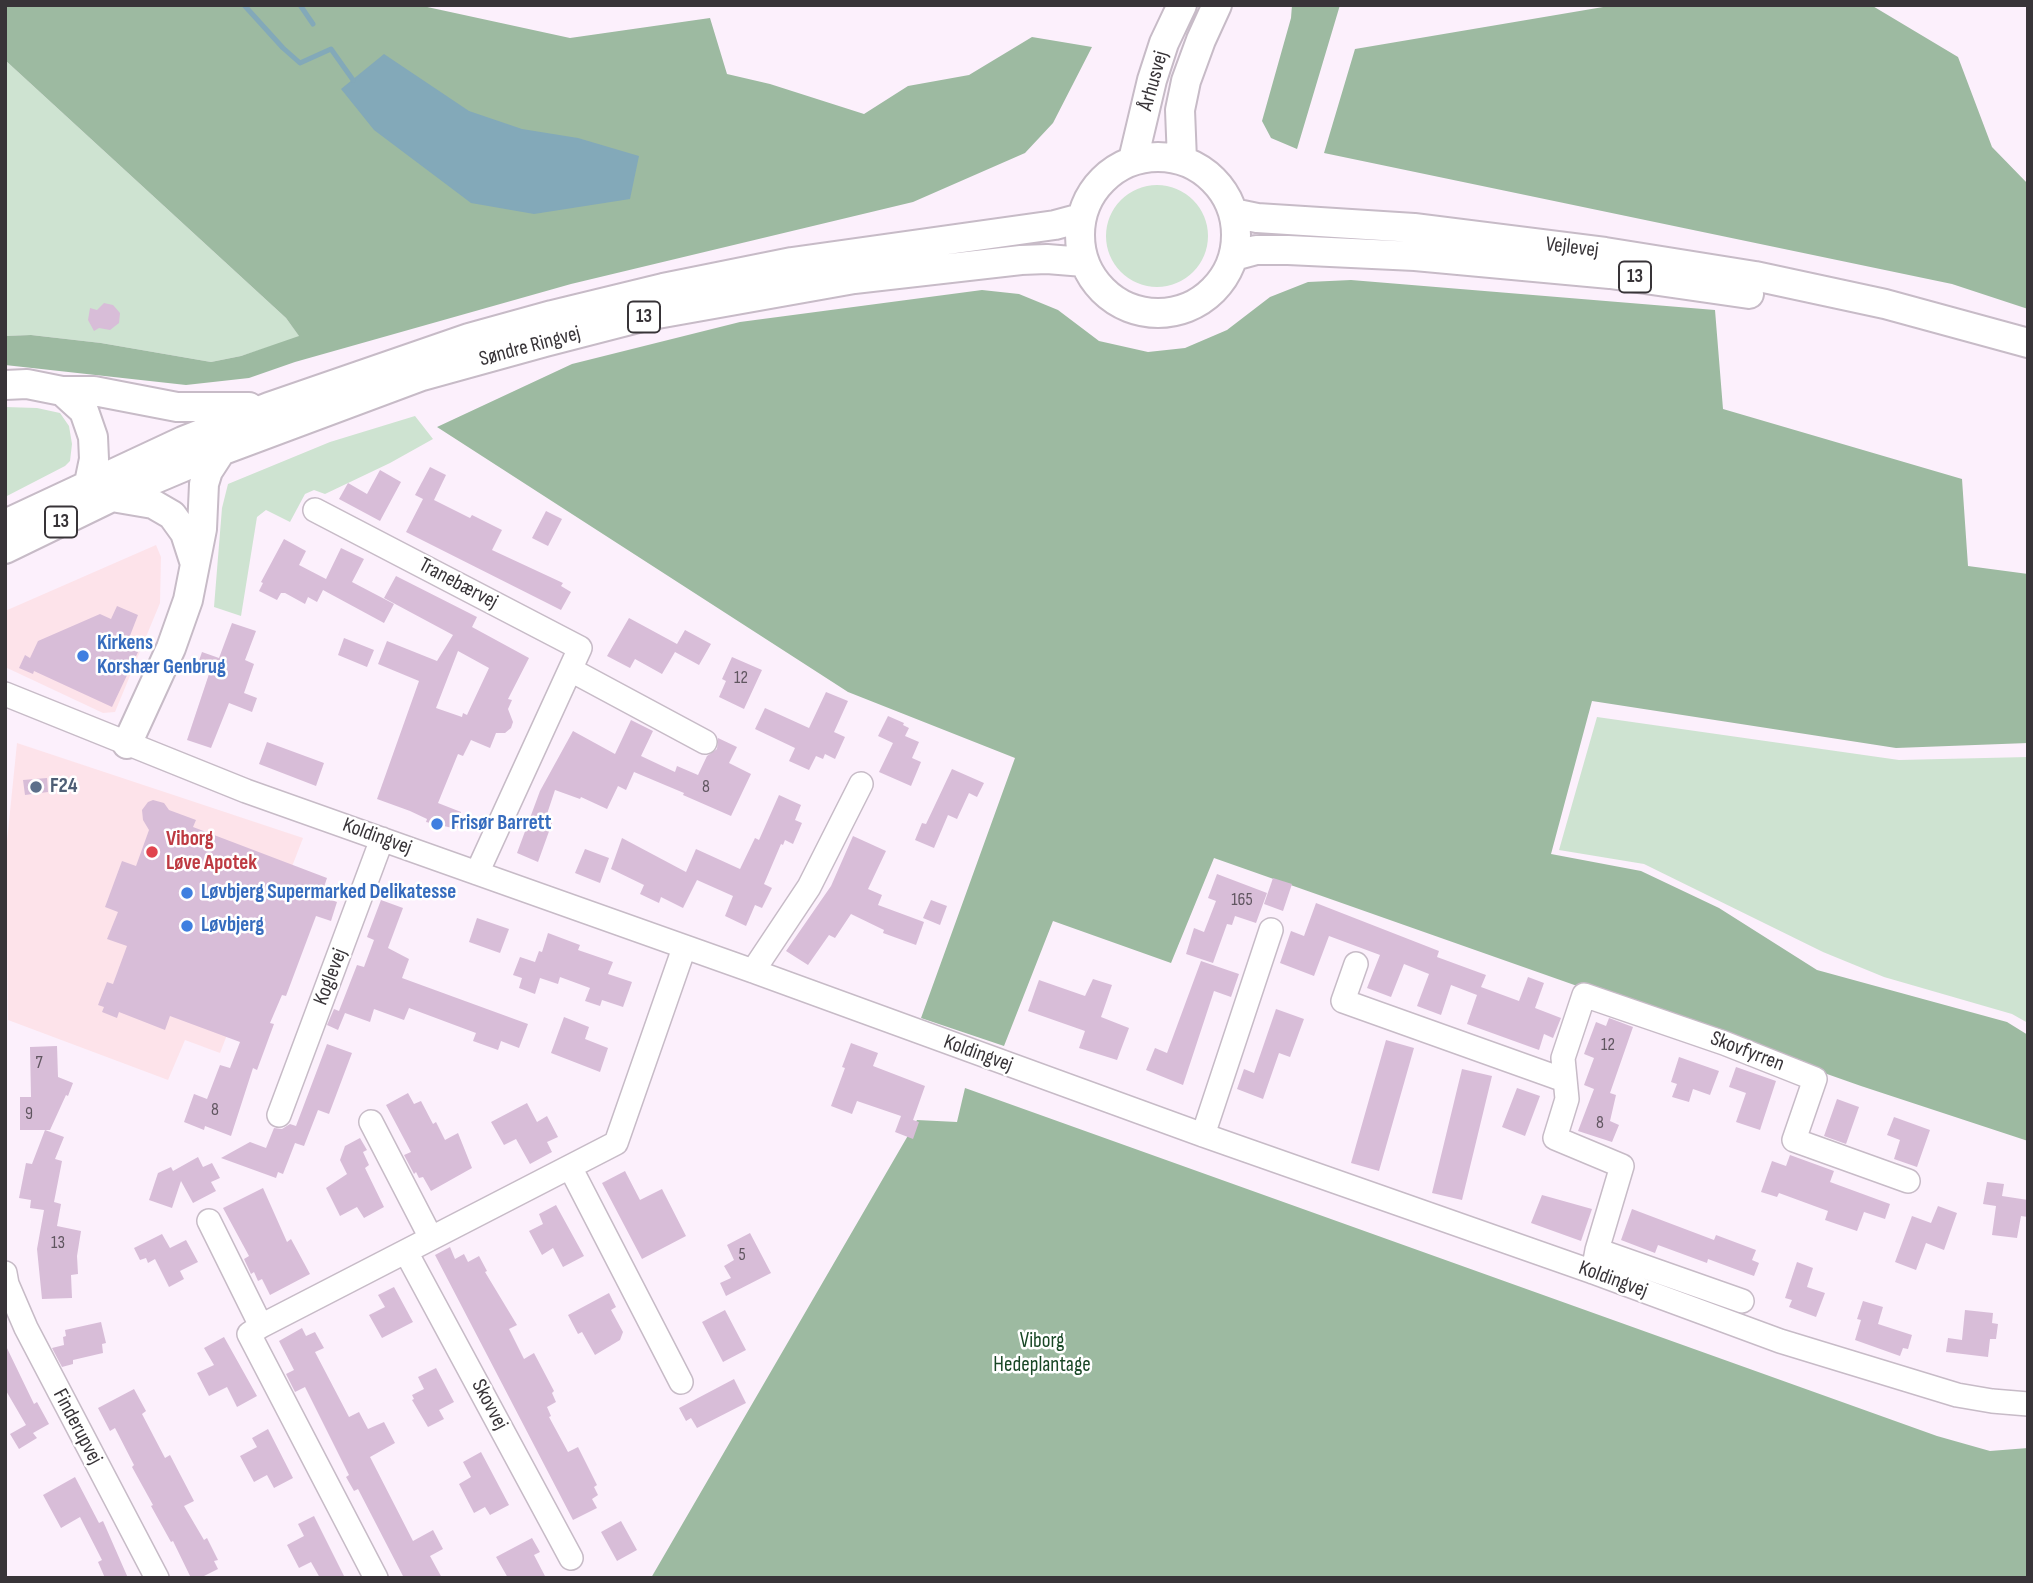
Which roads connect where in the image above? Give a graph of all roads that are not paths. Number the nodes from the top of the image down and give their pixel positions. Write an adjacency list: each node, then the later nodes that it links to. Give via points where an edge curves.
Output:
1 (1182, 5): 3 (main road, Århusvej, via 1160,56)
2 (1217, 5): 4 (main road, Århusvej, via 1186,81 1180,110)
3 (1133, 160): 4 (main road); 6 (main road, via 1100,182)
4 (1182, 160): 5 (main road, via 1214,180)
5 (1233, 213): 7 (main road); 9 (main road, Vejlevej / 13, via 1427,230 1755,276 1885,304)
6 (1081, 218): 8 (main road); 13 (main road, Søndre Ringvej / 13, via 792,262 663,288 469,338)
7 (1234, 256): 8 (main road, via 1210,293 1188,308 1153,314 1118,303 1092,278); 10 (main road, Vejlevej / 13, via 1256,250 1326,250 1610,274 1752,295 1883,323)
8 (1084, 262): 14 (main road, Søndre Ringvej / 13, via 1047,259 916,271 646,316 422,376)
9 (2028, 343)
10 (2028, 363)
11 (5, 385): 12 (main road)
12 (62, 391): 13 (main road, via 94,391 177,407); 15 (main road, via 84,411 93,436)
13 (269, 407): 15 (main road, Søndre Ringvej / 13, via 183,441)
14 (221, 451): 15 (main road, Søndre Ringvej / 13); 19 (main road, via 205,484)
15 (100, 490): 17 (main road, Søndre Ringvej / 13); 18 (main road, Søndre Ringvej / 13); 19 (main road, via 153,504 172,515 186,533)
16 (315, 510): 20 (street, Tranebærvej, via 580,648)
17 (5, 524)
18 (5, 549)
19 (196, 567): 23 (main road, via 171,648)
20 (571, 670): 22 (street); 26 (street, Tranebærvej)
21 (5, 694): 23 (street, Koldingvej)
22 (705, 742)
23 (127, 744): 25 (street, Koldingvej)
24 (861, 784): 30 (street, via 809,887)
25 (382, 839): 26 (street, Koldingvej); 32 (street, Koglevej)
26 (477, 873): 28 (street, Koldingvej)
27 (1271, 930): 34 (street)
28 (684, 948): 30 (street, Koldingvej); 35 (street, via 616,1143)
29 (1356, 964): 31 (street, via 1343,1001)
30 (752, 971): 34 (street, Koldingvej)
31 (1564, 1080): 36 (street, Skovfyrren, via 1563,1058 1584,995 1815,1079 1794,1140); 40 (street, Skovfyrren, via 1567,1099 1555,1138 1622,1166)
32 (279, 1115)
33 (371, 1122): 38 (street)
34 (1203, 1135): 40 (street, Koldingvej)
35 (570, 1167): 38 (street); 44 (street)
36 (1908, 1181)
37 (209, 1221): 43 (street)
38 (431, 1238): 39 (street)
39 (407, 1252): 43 (street); 46 (street, Skovvej)
40 (1595, 1261): 42 (street); 45 (street, Koldingvej, via 1780,1341 1956,1395)
41 (5, 1272): 47 (street, Finderupvej, via 26,1328)
42 (1742, 1301)
43 (261, 1325): 48 (street, via 248,1334)
44 (681, 1382)
45 (2028, 1404)
46 (571, 1558)
47 (157, 1578)
48 (376, 1578)

